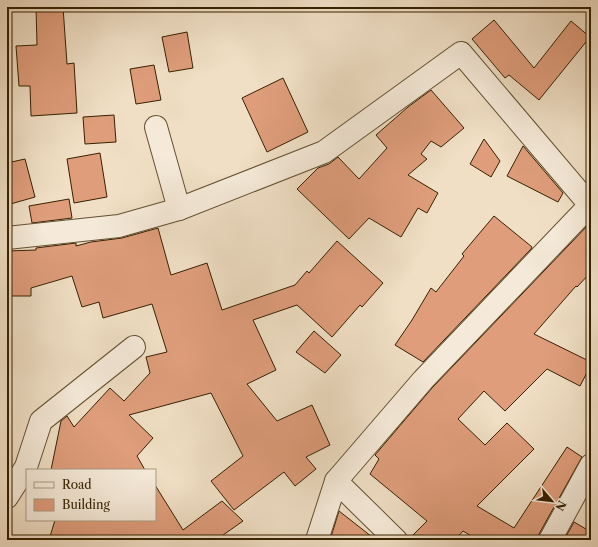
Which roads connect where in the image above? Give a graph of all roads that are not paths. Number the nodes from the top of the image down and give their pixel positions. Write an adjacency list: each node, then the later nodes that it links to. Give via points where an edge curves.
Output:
1 (156, 127): 3 (street)
2 (591, 205): 3 (street, via 461,53 324,152); 7 (street, via 423,380)
3 (179, 209): 4 (street, via 119,226)
4 (7, 238)
5 (134, 347): 8 (street, via 41,421 26,467)
6 (591, 465): 11 (street)
7 (336, 481): 9 (street); 10 (street)
8 (7, 497)
9 (317, 540)
10 (396, 540)
11 (550, 540)

